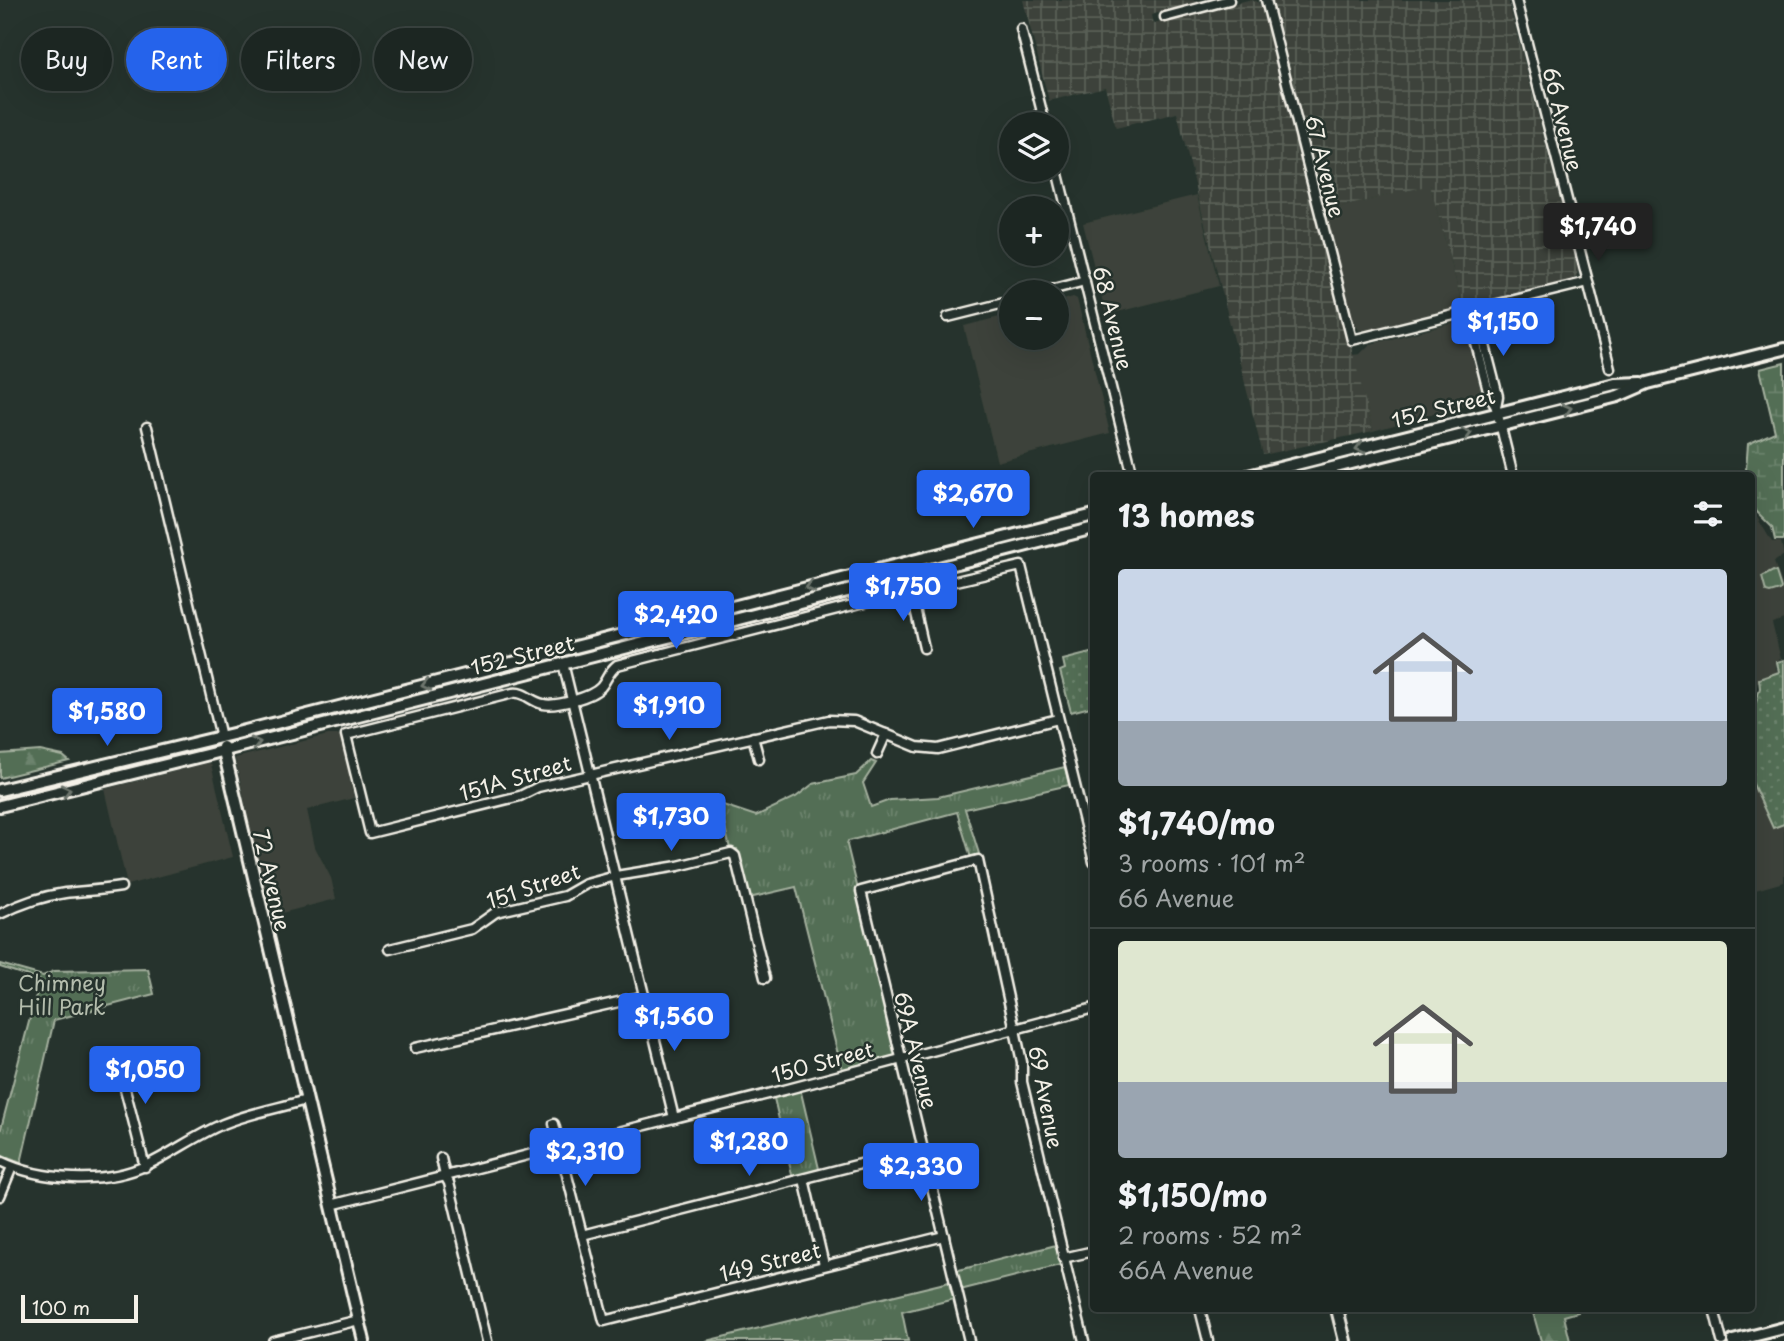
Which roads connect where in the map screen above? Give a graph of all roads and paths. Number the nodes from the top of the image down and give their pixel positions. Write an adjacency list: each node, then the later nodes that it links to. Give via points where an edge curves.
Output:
1 (1229, 0): 4 (street)
2 (1266, 0): 12 (street, 67 Avenue, via 1352,340)
3 (1516, 0): 9 (street, 66 Avenue)
4 (1165, 17)
5 (1021, 29): 6 (street)
6 (1042, 112)
7 (1060, 182): 8 (street, 68 Avenue)
8 (1085, 281): 10 (street); 20 (street, 68 Avenue)
9 (1588, 282): 12 (street); 15 (street, 66 Avenue)
10 (1069, 285)
11 (999, 304): 13 (street)
12 (1472, 311): 17 (street, via 1498,396)
13 (948, 317)
14 (1784, 349): 16 (main road, 152 Street)
15 (1610, 368)
16 (1648, 383): 17 (main road, 152 Street, via 1615,384); 18 (main road, 152 Street, one-way to 16, via 1618,396)
17 (1497, 410): 18 (street); 21 (main road, 152 Street, one-way to 21)
18 (1500, 425): 22 (main road, 152 Street, one-way to 18); 23 (street)
19 (147, 427): 33 (street, 72 Avenue)
20 (1132, 472)
21 (1263, 472)
22 (1316, 472)
23 (1512, 472)
24 (1090, 516): 27 (main road, 152 Street, one-way to 27)
25 (1090, 529): 29 (main road, 152 Street)
26 (911, 591): 28 (street); 30 (street, via 619,664 594,693); 31 (street, via 1021,566)
27 (619, 636): 29 (main road); 33 (main road, 152 Street, one-way to 33)
28 (924, 648)
29 (563, 663): 30 (street); 35 (main road, 152 Street, one-way to 29)
30 (573, 700): 38 (street); 38 (street, 151A Street, via 547,705 519,692 346,735 370,833)
31 (1058, 719): 32 (street, 151A Street, via 938,749 917,747); 41 (street)
32 (886, 734): 34 (street, 151A Street, via 854,721 829,720); 36 (street)
33 (220, 737): 35 (main road, 72 Avenue); 39 (main road, 152 Street)
34 (753, 737): 37 (street); 38 (street, 151A Street)
35 (224, 751): 40 (main road, 152 Street, one-way to 35); 54 (main road, 72 Avenue)
36 (877, 754)
37 (759, 759)
38 (591, 774): 42 (street)
39 (0, 790)
40 (0, 806)
41 (1090, 846)
42 (616, 876): 46 (street, 151 Street, via 586,884 565,896 496,912 472,929); 47 (street, 151 Street, via 731,853); 48 (street)
43 (121, 887): 45 (street, via 64,893)
44 (861, 891): 50 (street, 69 Avenue, via 978,860); 52 (street, 69A Avenue)
45 (0, 914)
46 (390, 949)
47 (765, 978)
48 (645, 996): 51 (street); 55 (street)
49 (1090, 1009): 50 (street, 150 Street)
50 (1015, 1028): 52 (street, 150 Street); 70 (street, 69 Avenue)
51 (415, 1048)
52 (901, 1059): 55 (street, 150 Street); 58 (street, 69A Avenue)
53 (115, 1070): 62 (street, via 121,1073)
54 (306, 1100): 62 (street, via 222,1124); 66 (main road, 72 Avenue)
55 (674, 1118): 57 (street, 150 Street)
56 (554, 1124): 57 (street)
57 (559, 1147): 63 (street, 150 Street); 67 (street)
58 (923, 1149): 64 (street); 68 (street, 69A Avenue)
59 (441, 1158): 63 (street)
60 (0, 1161): 61 (street)
61 (12, 1167): 62 (street, via 88,1178); 65 (street)
62 (145, 1167)
63 (445, 1176): 66 (street, 150 Street); 79 (street)
64 (803, 1179): 67 (street); 71 (street)
65 (0, 1196)
66 (331, 1205): 75 (main road, 72 Avenue)
67 (582, 1235): 71 (street, 149 Street, via 604,1321)
68 (944, 1236): 71 (street, 149 Street); 80 (street, 69A Avenue)
69 (1090, 1252): 70 (street)
70 (1063, 1258): 81 (street, 69 Avenue)
71 (824, 1265)
72 (1201, 1312): 82 (street)
73 (1339, 1312): 83 (main road)
74 (1715, 1312): 84 (street)
75 (359, 1320): 77 (street); 78 (main road, 72 Avenue)
76 (1784, 1328): 85 (main road)
77 (273, 1341)
78 (364, 1341)
79 (487, 1341)
80 (969, 1341)
81 (1084, 1341)
82 (1208, 1341)
83 (1345, 1341)
84 (1722, 1341)
85 (1733, 1341)

